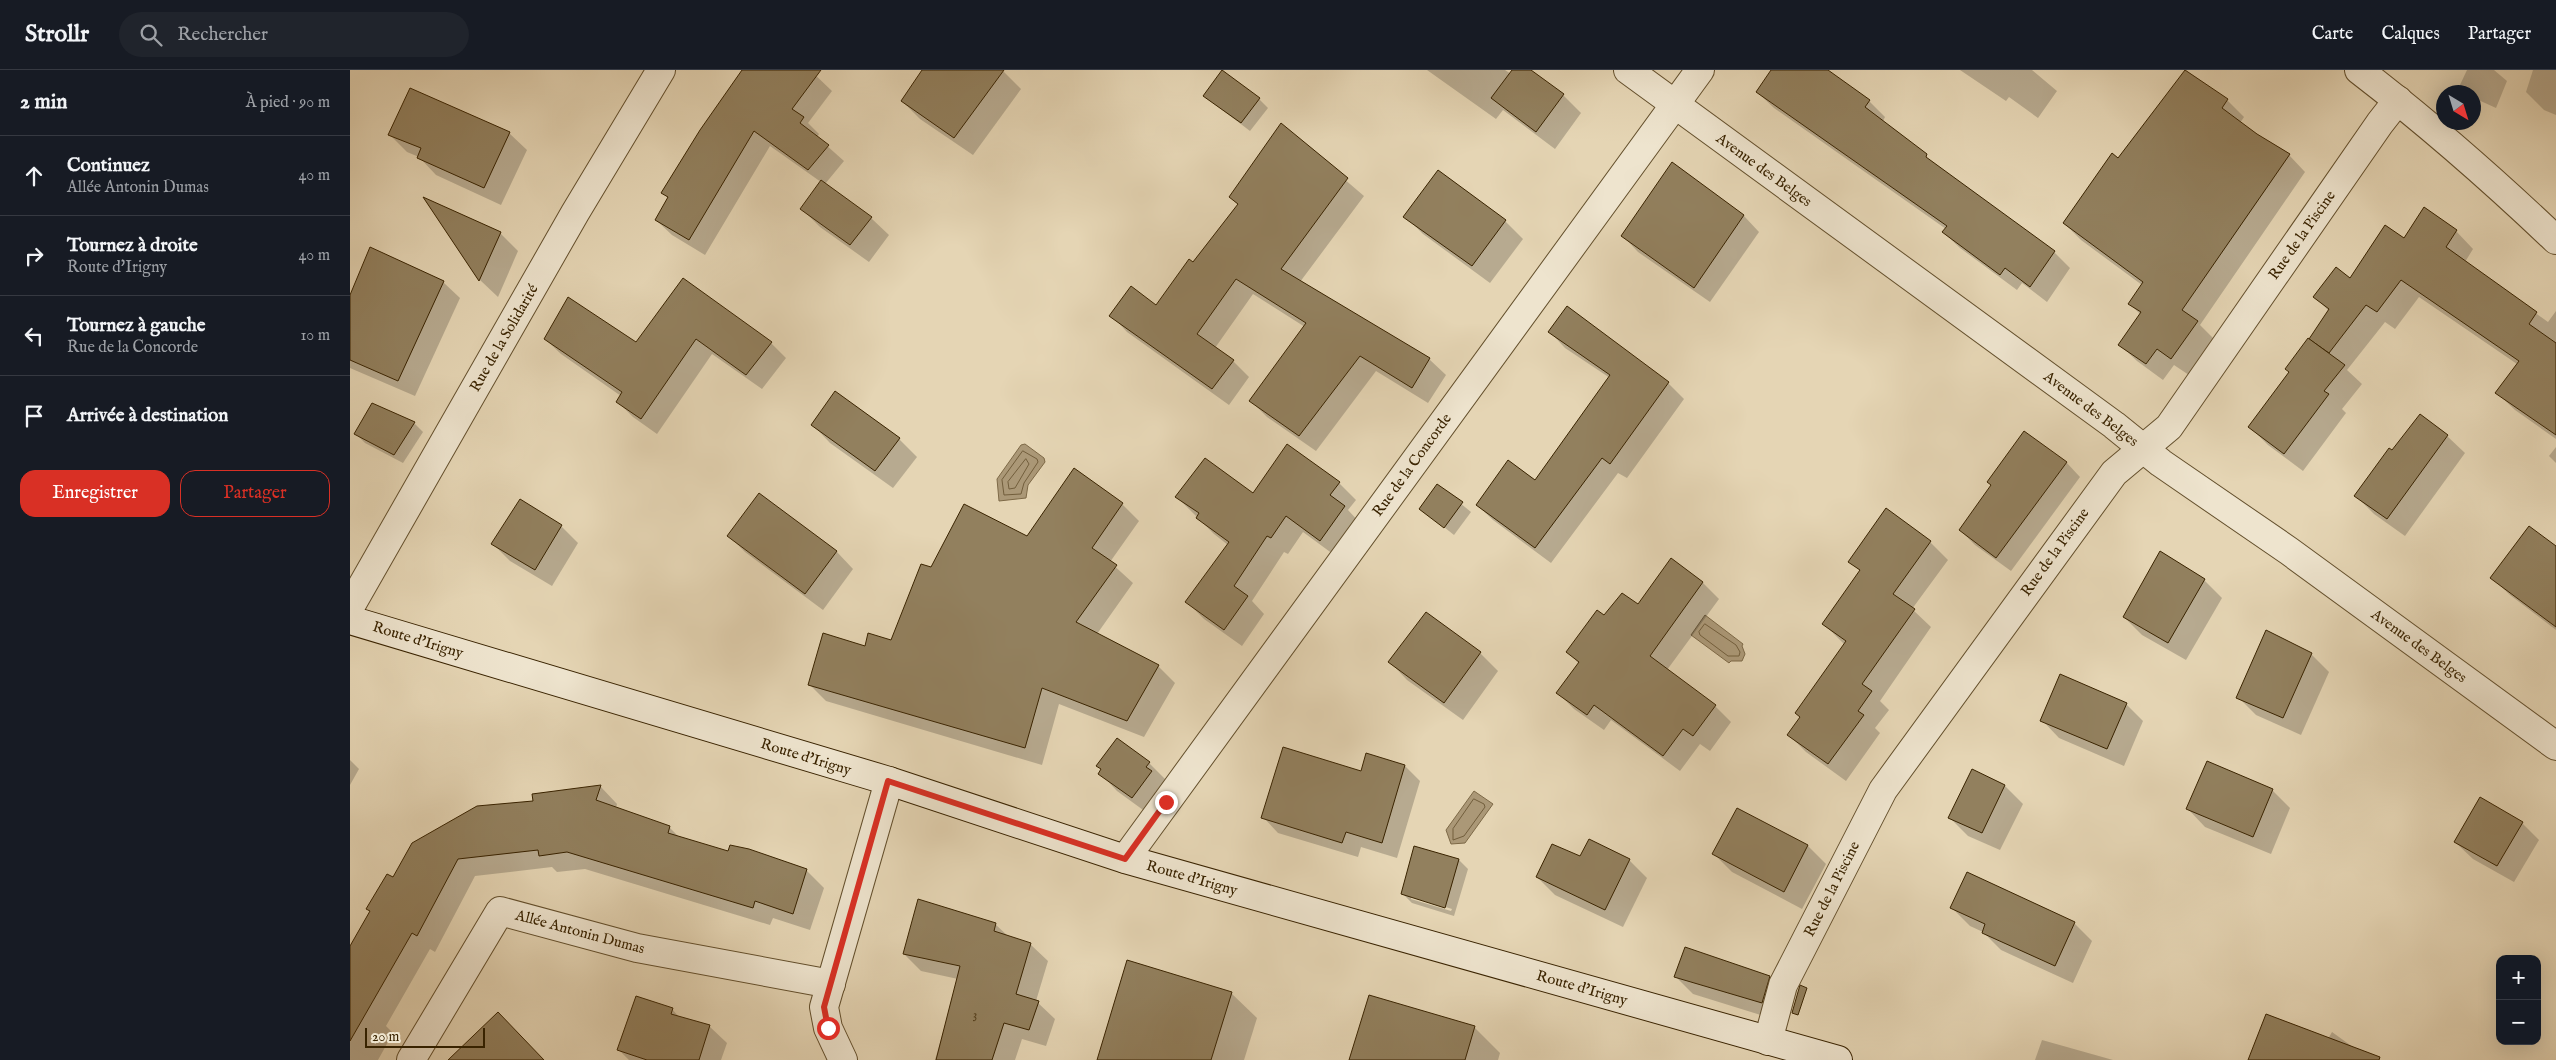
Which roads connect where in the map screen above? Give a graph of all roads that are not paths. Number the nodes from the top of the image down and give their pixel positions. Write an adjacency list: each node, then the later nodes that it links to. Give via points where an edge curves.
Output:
1 (661, 70): 9 (street, Rue de la Solidarité, via 575,213)
2 (1628, 70): 6 (street, Avenue des Belges)
3 (1700, 70): 6 (street, Rue de la Concorde)
4 (2359, 70): 5 (street)
5 (2398, 100): 7 (street, via 2487,174); 8 (street, Rue de la Piscine, via 2170,427)
6 (1674, 104): 8 (street, Avenue des Belges); 13 (street, Rue de la Concorde)
7 (2556, 240)
8 (2143, 449): 11 (street, Avenue des Belges); 15 (street, Rue de la Piscine, via 2114,472 1883,790 1783,985)
9 (350, 607)
10 (350, 620): 12 (street, Route d'Irigny)
11 (2556, 746)
12 (888, 781): 13 (street, Route d'Irigny); 14 (street)
13 (1125, 859): 15 (street, Route d'Irigny)
14 (831, 984): 16 (street, Allée Antonin Dumas, via 637,948 500,910); 17 (street, via 824,1007 828,1028)
15 (1768, 1040): 18 (street, Route d'Irigny)
16 (411, 1060)
17 (843, 1060)
18 (1838, 1060)

